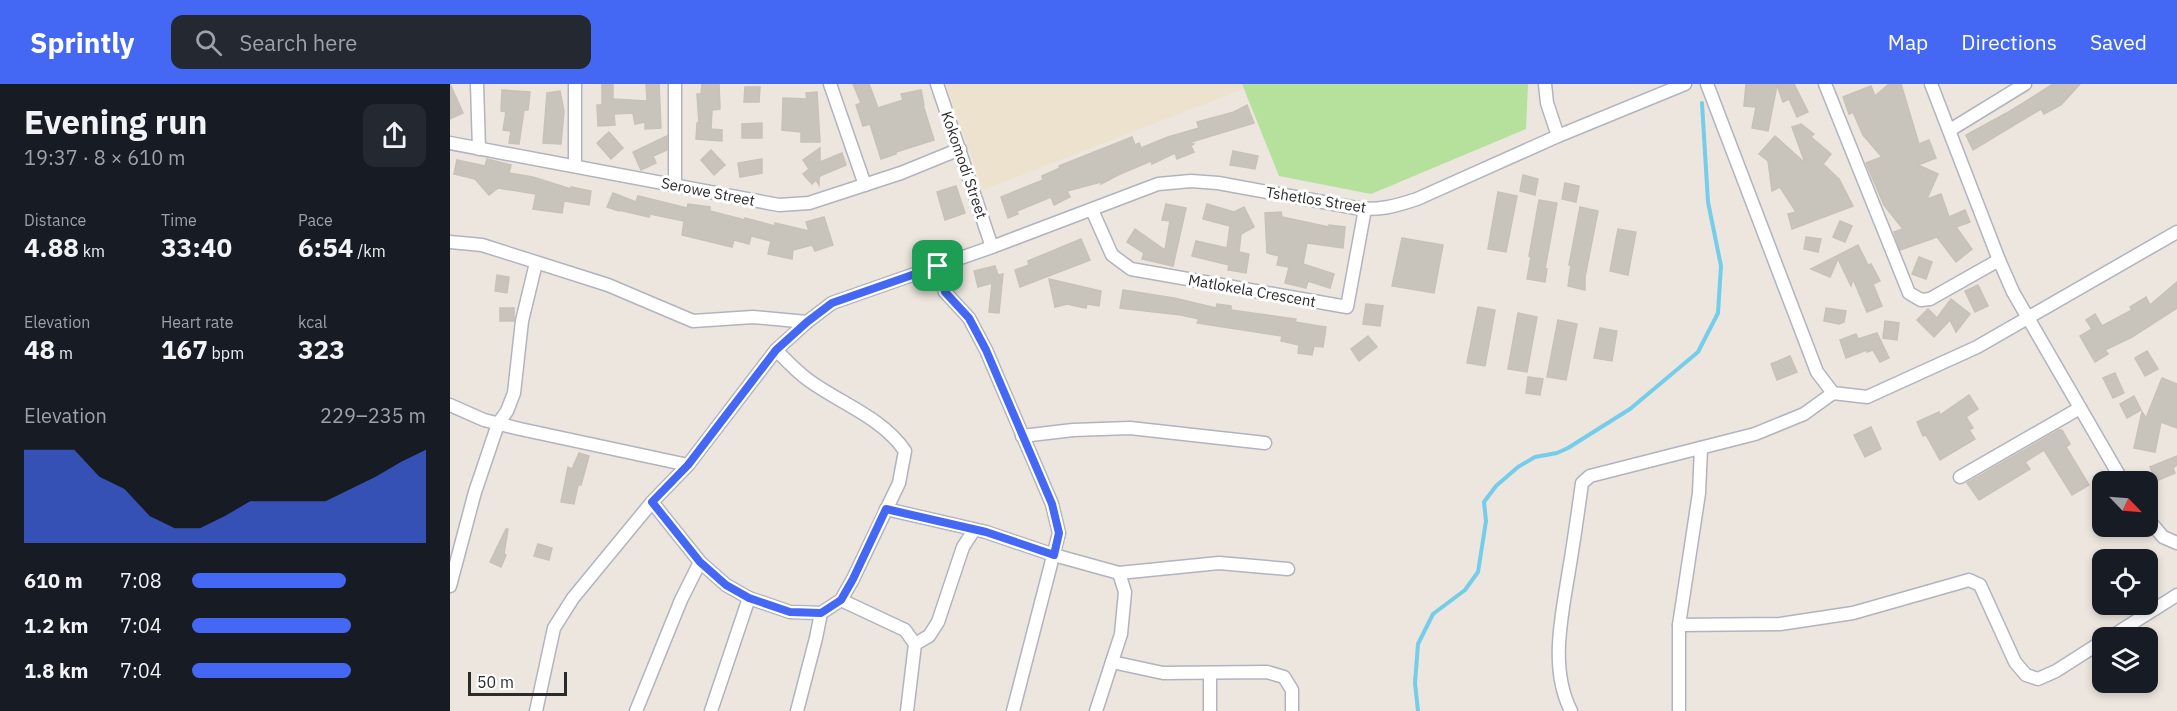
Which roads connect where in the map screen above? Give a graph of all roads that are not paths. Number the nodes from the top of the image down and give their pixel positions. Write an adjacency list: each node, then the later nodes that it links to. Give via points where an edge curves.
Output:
1 (477, 84): 15 (street)
2 (576, 84): 17 (street)
3 (675, 84): 19 (street)
4 (830, 84): 18 (street)
5 (937, 84): 16 (street, Kokomodi Street)
6 (1545, 84): 13 (street)
7 (1685, 84): 13 (street, Tshetlos Street)
8 (1707, 84): 31 (street, via 1813,362)
9 (1825, 84): 25 (street, via 1910,293 1921,300 1930,299)
10 (1931, 84): 12 (street)
11 (2025, 84): 12 (street)
12 (1950, 130): 25 (street)
13 (1558, 136): 20 (street, Tshetlos Street, via 1417,199 1392,207)
14 (450, 143): 15 (street, Serowe Street)
15 (479, 149): 17 (street, Serowe Street)
16 (960, 149): 18 (street, Serowe Street); 24 (street, Kokomodi Street)
17 (575, 165): 19 (street, Serowe Street)
18 (865, 185): 19 (street, Serowe Street, via 797,205)
19 (675, 186)
20 (1365, 209): 21 (street, Tshetlos Street, via 1191,181 1158,184); 21 (street, Matlokela Crescent, via 1347,307 1131,269 1112,255)
21 (1092, 210): 24 (street, Tshetlos Street)
22 (2177, 232): 28 (street)
23 (450, 242): 26 (street, via 482,245)
24 (992, 247): 27 (street, Tshetlos Street)
25 (1999, 260): 28 (street)
26 (536, 263): 29 (street, via 608,285 693,321 753,318); 34 (street, via 522,321 514,393)
27 (938, 266): 29 (street, Tshetlos Street, via 832,303); 35 (street, via 945,292 969,318 986,350)
28 (2028, 320): 31 (street, via 1868,398); 33 (street)
29 (807, 322): 30 (street, Tshetlos Street)
30 (776, 350): 38 (street, Tshetlos Street); 42 (street, via 807,380 901,444 905,451 899,483)
31 (1833, 393): 37 (street, via 1785,422)
32 (450, 405): 34 (street)
33 (2080, 408): 39 (street); 40 (street)
34 (498, 424): 38 (street); 50 (street)
35 (1022, 436): 36 (street, via 1130,428); 46 (street, via 1052,504 1059,533)
36 (1265, 443)
37 (1701, 448): 55 (street, via 1699,493); 70 (street, via 1590,476 1582,483 1561,622 1559,669)
38 (688, 465): 41 (street, Tshetlos Street)
39 (2117, 471)
40 (1960, 477)
41 (652, 502): 47 (street); 61 (street, Tshetlos Street, via 573,598 554,628)
42 (886, 509): 43 (street); 53 (street)
43 (974, 530): 46 (street); 57 (street, via 959,556 938,622 929,636)
44 (2158, 531): 45 (street)
45 (2177, 543)
46 (1054, 555): 49 (street); 66 (street)
47 (700, 562): 52 (street, via 726,585); 62 (street)
48 (1288, 569): 49 (street, via 1219,563)
49 (1119, 573): 59 (street, via 1125,592 1121,634)
50 (450, 586)
51 (2177, 594): 56 (street)
52 (749, 598): 54 (street, via 790,612); 63 (street)
53 (841, 600): 54 (street); 57 (street, via 905,630)
54 (821, 613): 64 (street)
55 (1679, 625): 58 (street, via 1780,624 1853,613 1969,580 1980,585 2015,662 2026,675 2038,679); 71 (street)
56 (2126, 627)
57 (915, 644): 65 (street)
58 (2092, 648)
59 (1112, 662): 60 (street, via 1163,674); 67 (street)
60 (1210, 673): 68 (street); 69 (street, via 1267,672 1284,677 1292,690)
61 (536, 711)
62 (636, 711)
63 (711, 711)
64 (797, 711)
65 (907, 711)
66 (1013, 711)
67 (1096, 711)
68 (1210, 711)
69 (1293, 711)
70 (1571, 711)
71 (1679, 711)

